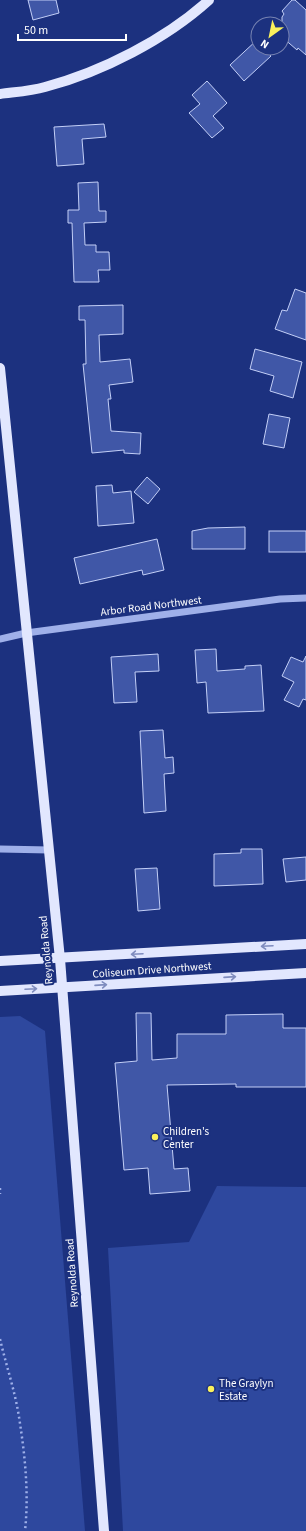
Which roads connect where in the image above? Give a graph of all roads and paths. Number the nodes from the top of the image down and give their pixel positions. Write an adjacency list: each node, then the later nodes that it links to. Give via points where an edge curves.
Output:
1 (209, 0): 2 (main road, via 175,26 118,59 44,88)
2 (0, 94)
3 (0, 368): 5 (main road, Reynolda Road)
4 (306, 598): 5 (street, Arbor Road Northwest)
5 (26, 633): 6 (street, Arbor Road Northwest); 8 (main road, Reynolda Road)
6 (0, 638)
7 (0, 849): 8 (street)
8 (48, 850): 10 (main road, Reynolda Road)
9 (306, 944): 10 (main road, Coliseum Drive Northwest, one-way to 10)
10 (60, 959): 11 (main road, Coliseum Drive Northwest); 13 (main road, Reynolda Road)
11 (0, 961)
12 (306, 973): 13 (main road, Coliseum Drive Northwest, one-way to 12)
13 (62, 988): 14 (main road, Coliseum Drive Northwest, one-way to 13); 19 (main road, Reynolda Road)
14 (0, 991)
15 (0, 1188): 16 (path)
16 (0, 1194)
17 (0, 1340): 18 (path, via 19,1416 26,1472)
18 (25, 1531)
19 (104, 1531)

